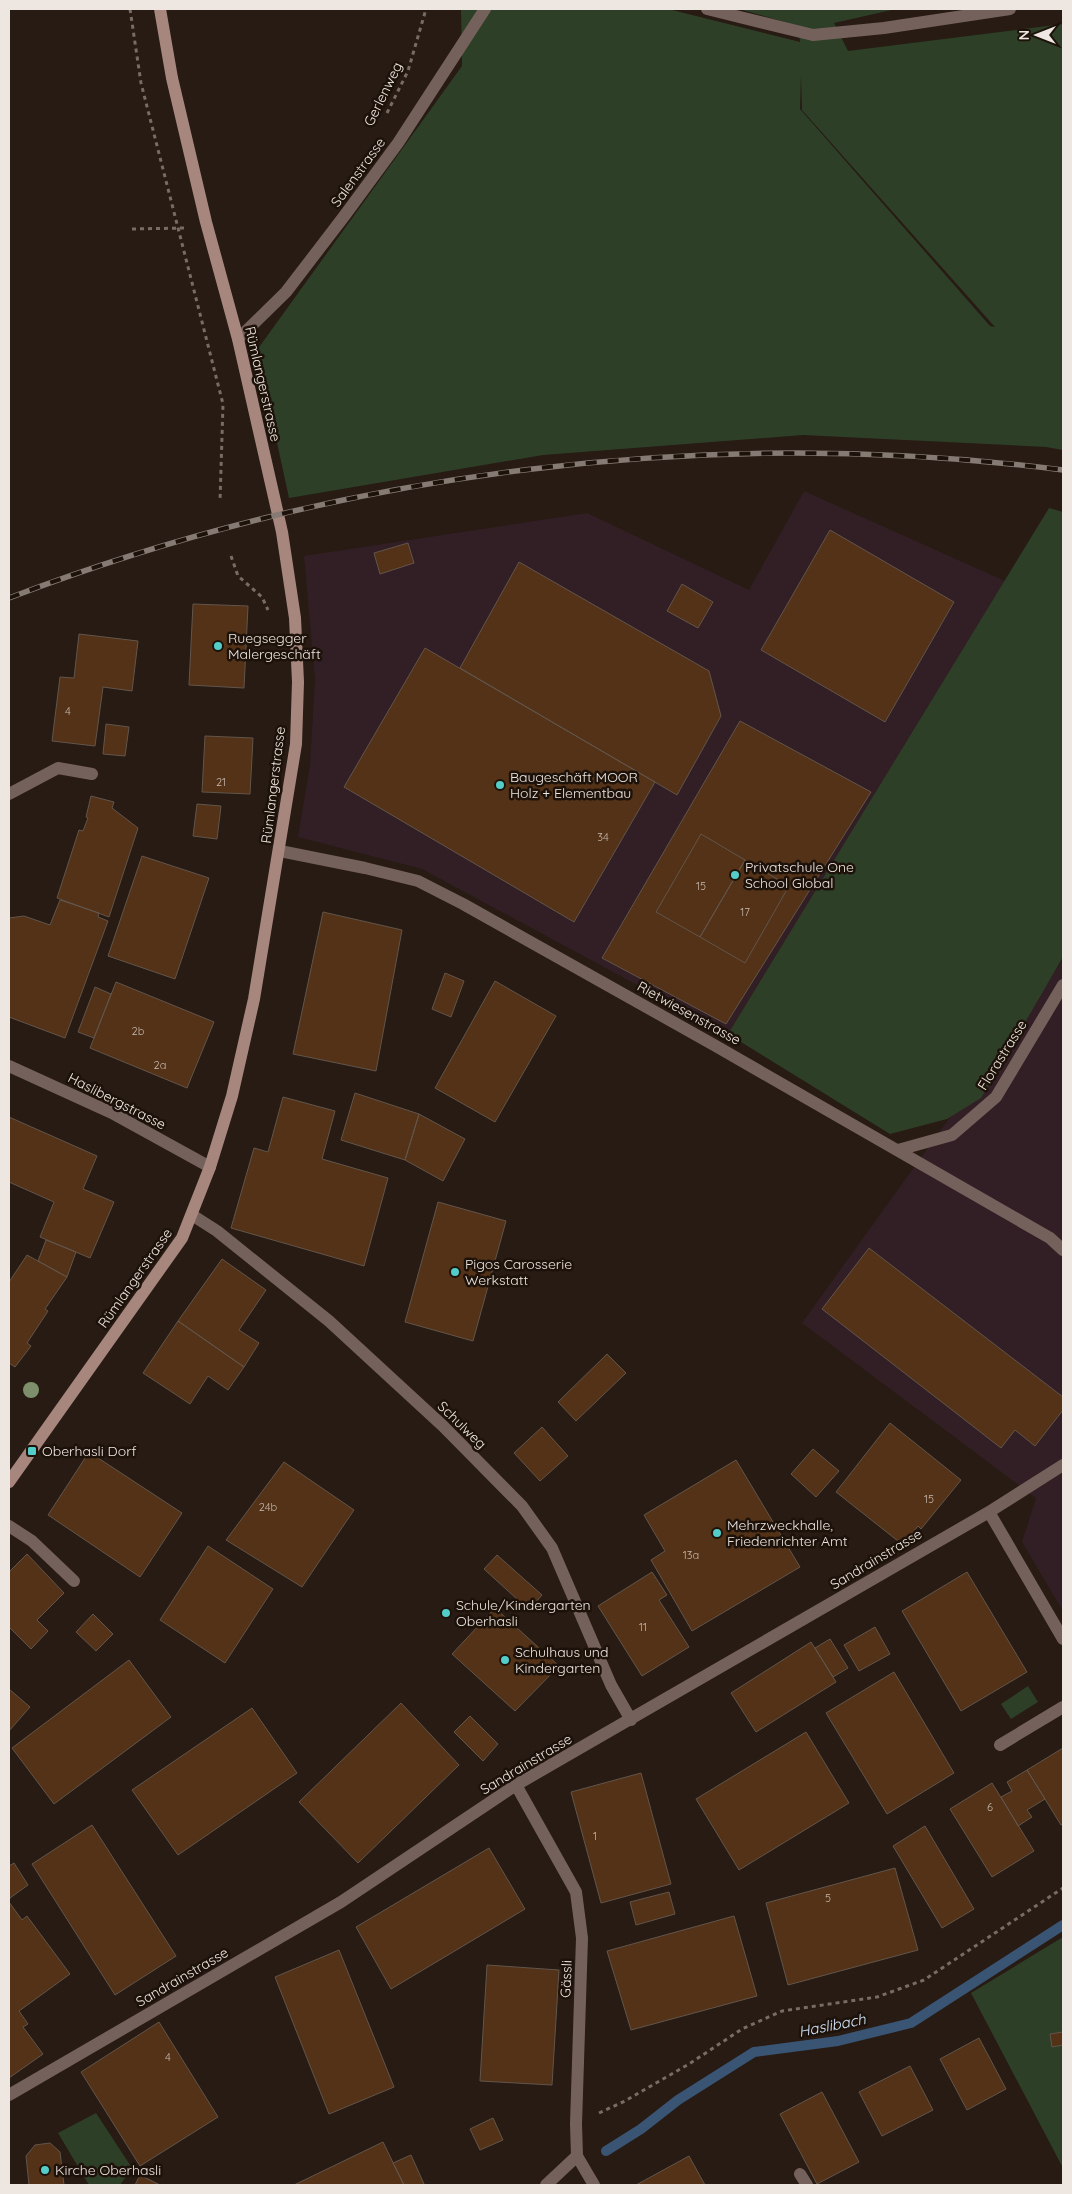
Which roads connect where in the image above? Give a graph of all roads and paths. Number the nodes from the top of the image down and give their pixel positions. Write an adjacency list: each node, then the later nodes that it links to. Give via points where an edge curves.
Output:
1 (130, 9): 10 (path, via 141,83)
2 (160, 9): 8 (street, Rümlangerstrasse, via 172,78)
3 (426, 9): 7 (path, Gerlenweg, via 408,71)
4 (484, 9): 11 (street, Salenstrasse, via 398,143 286,292)
5 (707, 9): 6 (street, via 813,35)
6 (1010, 9)
7 (383, 120)
8 (206, 222): 10 (path); 11 (street, Rümlangerstrasse)
9 (132, 229): 10 (path)
10 (177, 230): 12 (path, via 223,404)
11 (238, 339): 17 (street, Rümlangerstrasse, via 282,532 295,618 296,744)
12 (220, 501)
13 (230, 556): 14 (path, via 238,576 262,597)
14 (270, 614)
15 (92, 774): 16 (street, via 58,768)
16 (9, 794)
17 (280, 851): 20 (street, Rietwiesenstrasse, via 418,882 489,918); 21 (street, Rümlangerstrasse, via 254,999 232,1096)
18 (1063, 985): 20 (street, Florastrasse, via 996,1097 952,1135)
19 (9, 1066): 21 (street, Haslibergstrasse, via 112,1113)
20 (898, 1150): 23 (street, Rietwiesenstrasse, via 1050,1238)
21 (210, 1167): 22 (street, Rümlangerstrasse)
22 (192, 1216): 25 (street, Rümlangerstrasse, via 182,1238); 31 (street, Schulweg, via 217,1231 329,1321 443,1426 522,1506 552,1548 611,1685)
23 (1063, 1250)
24 (1063, 1464): 26 (street, Sandrainstrasse)
25 (9, 1482)
26 (988, 1512): 29 (street); 31 (street, Sandrainstrasse)
27 (9, 1526): 28 (street, via 32,1541)
28 (74, 1581)
29 (1063, 1640)
30 (1063, 1706): 32 (street)
31 (631, 1720): 33 (street, Sandrainstrasse)
32 (1000, 1745)
33 (516, 1785): 35 (street, Sandrainstrasse, via 341,1902); 36 (street, Gässli, via 576,1892 582,1938)
34 (1063, 1888): 36 (path, via 924,1980 877,1997 782,2011 742,2029 625,2101)
35 (9, 2095)
36 (576, 2124): 37 (street, Gässli)
37 (577, 2156): 38 (street); 39 (street, Gässli)
38 (546, 2185)
39 (594, 2185)

